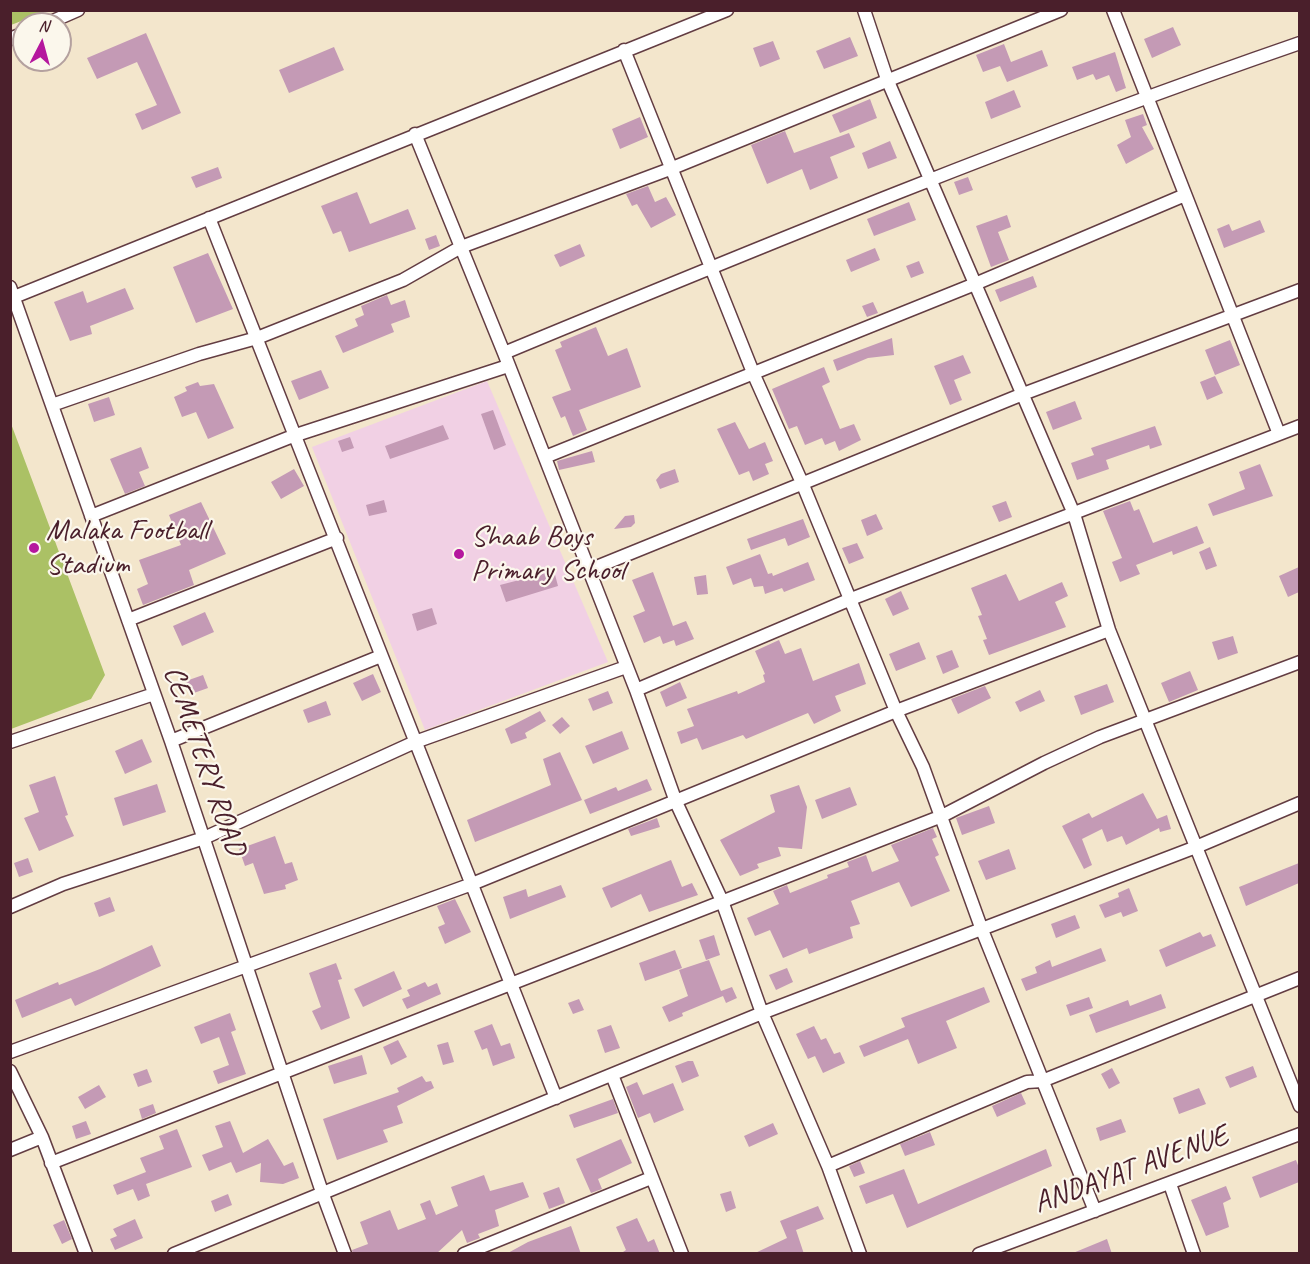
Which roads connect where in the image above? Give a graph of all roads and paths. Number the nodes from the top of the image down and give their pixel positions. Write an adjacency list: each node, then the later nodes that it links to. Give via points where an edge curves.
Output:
1 (727, 10): 6 (street)
2 (864, 10): 7 (street)
3 (1061, 10): 7 (street)
4 (1113, 10): 8 (street)
5 (1299, 43): 8 (street)
6 (624, 50): 9 (street); 10 (street)
7 (888, 79): 10 (street); 11 (street)
8 (1146, 96): 11 (street); 12 (street)
9 (415, 134): 13 (street); 14 (street)
10 (670, 169): 14 (street); 15 (street)
11 (931, 181): 15 (street); 16 (street)
12 (1185, 195): 16 (street); 19 (street)
13 (209, 218): 18 (street); 20 (street)
14 (461, 247): 20 (street, via 403,280); 21 (street)
15 (710, 267): 21 (street); 23 (street)
16 (975, 284): 23 (street); 24 (street)
17 (1299, 290): 19 (street)
18 (12, 292): 25 (street, CEMETERY ROAD)
19 (1233, 317): 24 (street); 27 (street)
20 (256, 338): 25 (street); 28 (street)
21 (504, 353): 22 (street)
22 (508, 366): 28 (street); 29 (street)
23 (754, 375): 29 (street); 30 (street)
24 (1023, 394): 30 (street); 31 (street)
25 (52, 405): 32 (street, CEMETERY ROAD)
26 (1299, 426): 27 (street)
27 (1279, 434): 31 (street)
28 (293, 436): 32 (street); 33 (street)
29 (545, 457): 34 (street)
30 (803, 485): 34 (street); 35 (street)
31 (1074, 514): 35 (street); 37 (street)
32 (91, 516): 36 (street, CEMETERY ROAD)
33 (337, 538): 36 (street); 38 (street)
34 (589, 570): 40 (street)
35 (851, 600): 41 (street); 43 (street)
36 (128, 620): 42 (street, CEMETERY ROAD)
37 (1109, 630): 43 (street); 44 (street)
38 (381, 656): 45 (street); 47 (street)
39 (1299, 662): 44 (street)
40 (626, 667): 41 (street); 47 (street)
41 (636, 690): 48 (street)
42 (154, 694): 45 (street, CEMETERY ROAD); 46 (street)
43 (896, 711): 48 (street); 50 (street)
44 (1144, 718): 50 (street, via 1044,763); 52 (street)
45 (171, 741): 51 (street, CEMETERY ROAD)
46 (10, 742)
47 (416, 742): 51 (street); 53 (street)
48 (676, 802): 53 (street); 54 (street)
49 (1299, 803): 52 (street)
50 (942, 816): 54 (street); 56 (street)
51 (204, 838): 55 (street, via 63,884); 57 (street, CEMETERY ROAD)
52 (1196, 847): 56 (street); 60 (street)
53 (472, 884): 57 (street); 59 (street)
54 (722, 902): 59 (street); 61 (street)
55 (10, 908)
56 (982, 930): 61 (street); 66 (street)
57 (247, 967): 62 (street); 64 (street, CEMETERY ROAD)
58 (1299, 978): 60 (street)
59 (511, 986): 64 (street); 67 (street)
60 (1256, 995): 66 (street); 68 (street)
61 (762, 1013): 65 (street); 73 (street)
62 (10, 1052)
63 (10, 1071): 70 (street)
64 (282, 1071): 72 (street); 76 (street, CEMETERY ROAD)
65 (612, 1075): 67 (street); 74 (street)
66 (1042, 1081): 73 (street, via 1027,1082); 77 (street)
67 (556, 1098): 76 (street)
68 (1299, 1106)
69 (1299, 1134): 75 (street, ANDAYAT AVENUE)
70 (42, 1137): 71 (street); 72 (street)
71 (10, 1150)
72 (51, 1163): 78 (street)
73 (828, 1166): 83 (street)
74 (651, 1178): 81 (street); 82 (street)
75 (1170, 1184): 77 (street, ANDAYAT AVENUE); 85 (street)
76 (321, 1192): 79 (street); 80 (street, CEMETERY ROAD)
77 (1095, 1211): 84 (street, ANDAYAT AVENUE)
78 (86, 1254)
79 (174, 1254)
80 (345, 1254)
81 (464, 1254)
82 (682, 1254)
83 (860, 1254)
84 (979, 1254)
85 (1194, 1254)

